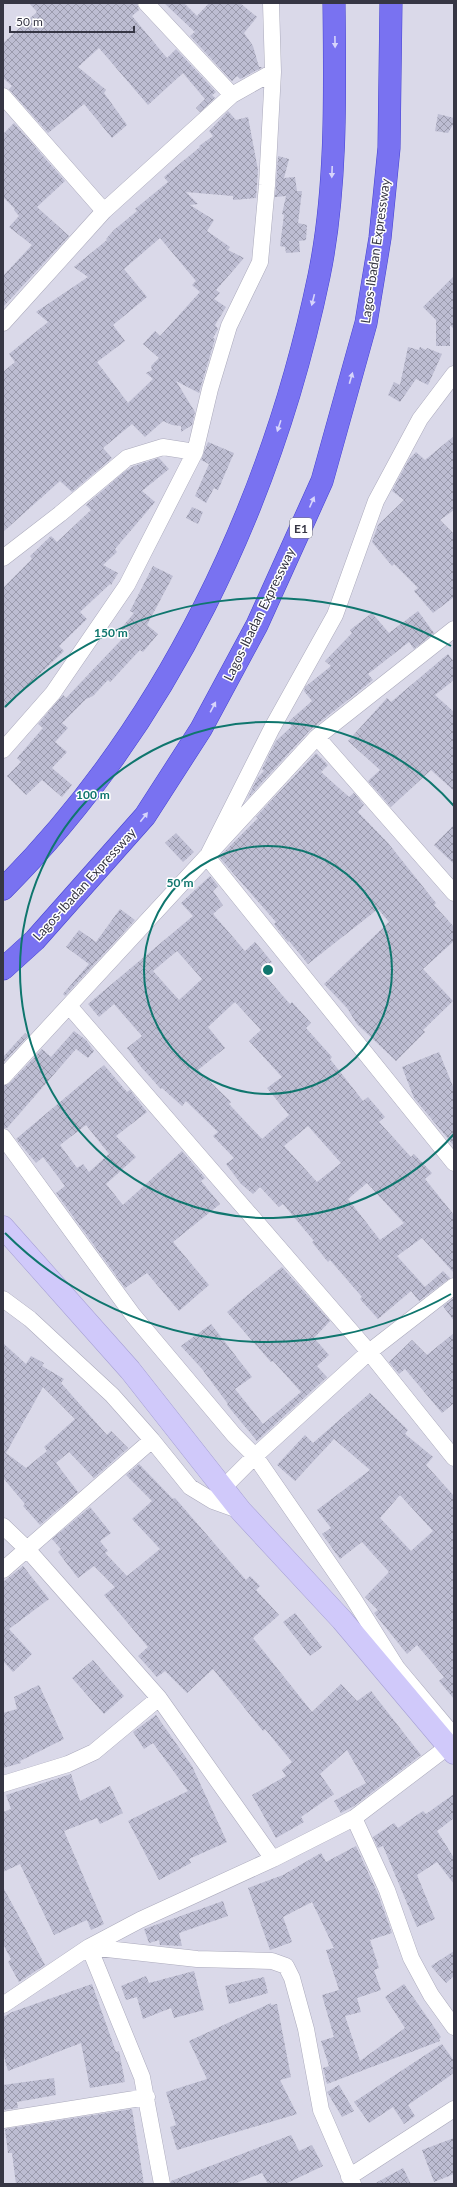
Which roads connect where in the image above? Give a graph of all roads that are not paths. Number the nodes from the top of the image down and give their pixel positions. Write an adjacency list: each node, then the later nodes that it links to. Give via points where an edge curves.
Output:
1 (146, 3): 6 (street)
2 (271, 3): 5 (street)
3 (334, 3): 17 (highway, one-way to 17, via 335,80 331,182 319,275 290,392 270,455 217,581 146,713 83,801 35,857)
4 (391, 3): 19 (highway, Lagos-Ibadan Expressway / E1, one-way to 4, via 35,940 145,816 201,729 257,624 322,481 366,323 380,238 389,148)
5 (273, 72): 6 (street); 11 (street, via 260,262 229,326)
6 (232, 95): 8 (street)
7 (3, 96): 8 (street)
8 (104, 211): 9 (street)
9 (3, 323)
10 (454, 374): 16 (street, via 420,420 376,501 335,615 272,728)
11 (195, 452): 12 (street, via 163,447 127,458); 15 (street, via 127,585 53,694)
12 (3, 558)
13 (454, 629): 14 (street)
14 (317, 737): 16 (street); 18 (street)
15 (3, 750)
16 (207, 858): 20 (street); 23 (street)
17 (3, 889)
18 (454, 893)
19 (3, 969)
20 (70, 1006): 21 (street); 27 (street)
21 (3, 1077)
22 (3, 1137): 29 (street, via 133,1315 234,1435)
23 (454, 1163)
24 (3, 1227): 31 (main road, via 130,1370)
25 (454, 1286): 27 (street)
26 (3, 1300): 28 (street, via 30,1319 112,1395)
27 (369, 1352): 29 (street); 30 (street)
28 (152, 1440): 32 (street, via 190,1486 213,1501); 34 (street)
29 (255, 1456): 31 (street); 37 (street, via 353,1598 397,1668)
30 (454, 1458)
31 (223, 1488): 32 (main road)
32 (241, 1511): 37 (main road)
33 (3, 1526): 34 (street)
34 (27, 1549): 35 (street); 36 (street)
35 (3, 1570)
36 (159, 1698): 38 (street, via 94,1752 68,1764); 40 (street)
37 (453, 1744): 39 (street)
38 (3, 1784)
39 (354, 1818): 40 (street); 43 (street, via 387,1890 411,1958 431,1995)
40 (273, 1859): 41 (street, via 140,1920)
41 (89, 1947): 42 (street); 44 (street, via 142,2077); 47 (street, via 197,1959 272,1961 286,1966 292,1978 306,2030 322,2110)
42 (3, 2005)
43 (454, 2026)
44 (147, 2097): 46 (street); 48 (street)
45 (454, 2110): 47 (street)
46 (3, 2120)
47 (351, 2180)
48 (162, 2184)

